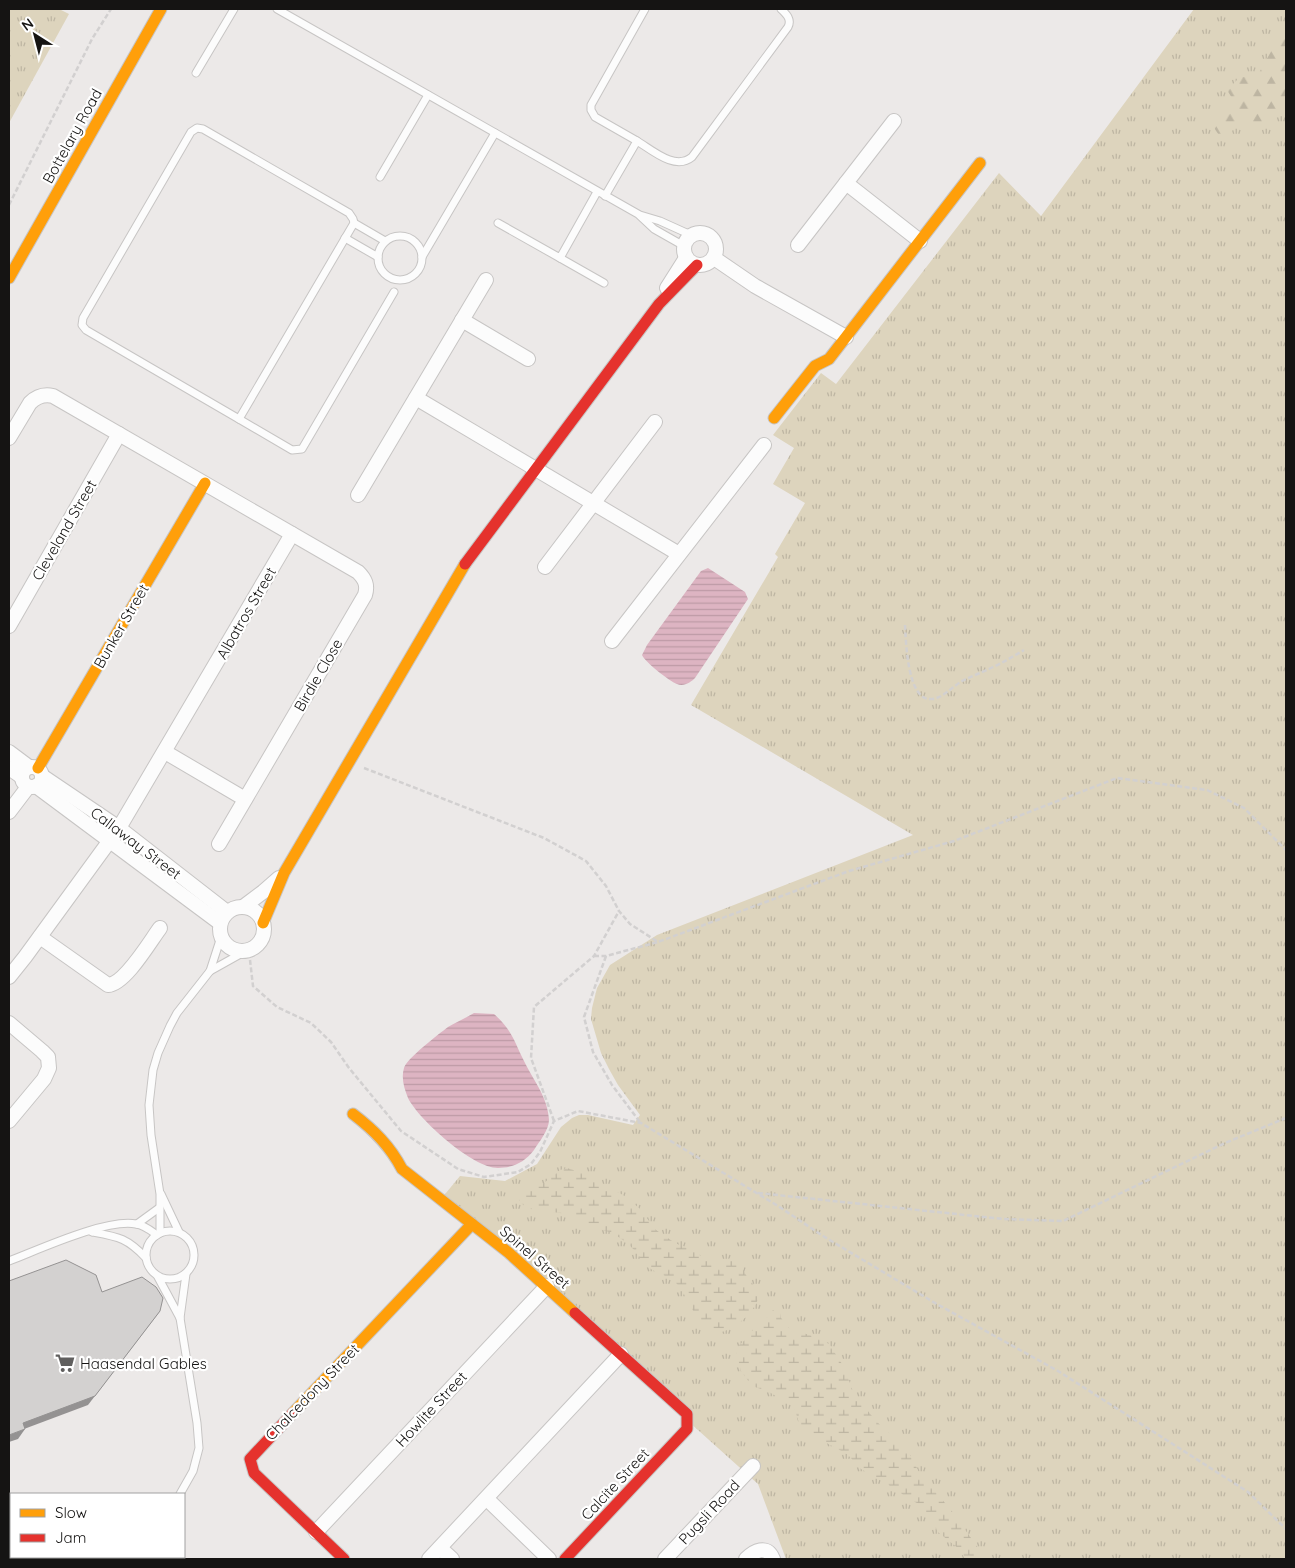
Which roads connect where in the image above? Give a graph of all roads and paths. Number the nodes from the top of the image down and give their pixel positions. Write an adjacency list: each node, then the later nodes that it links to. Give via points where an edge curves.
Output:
1 (110, 9): 17 (path)
2 (161, 9): 32 (street, Bottelary Road)
3 (234, 9): 7 (lane)
4 (277, 9): 8 (lane)
5 (645, 9): 11 (lane, via 591,105 595,117)
6 (781, 9): 11 (lane, via 788,17 788,27 692,157 674,163)
7 (196, 73)
8 (428, 95): 10 (lane); 13 (lane)
9 (894, 121): 14 (street)
10 (495, 133): 15 (lane); 21 (lane)
11 (637, 141): 16 (lane)
12 (980, 163): 25 (street)
13 (380, 177)
14 (846, 183): 25 (street); 26 (street)
15 (598, 192): 16 (lane); 30 (lane)
16 (605, 196): 18 (lane)
17 (9, 206)
18 (638, 214): 27 (lane, via 654,229); 27 (lane, via 660,220)
19 (354, 223): 22 (lane); 23 (lane); 42 (lane, via 349,213 203,129 197,128 192,132 83,318 82,325)
20 (498, 223): 30 (lane)
21 (435, 233): 24 (lane, via 424,240); 29 (lane)
22 (345, 238): 28 (lane); 42 (lane)
23 (385, 241): 24 (lane, via 403,236); 28 (lane)
24 (414, 241): 29 (lane)
25 (920, 241): 38 (street)
26 (798, 244)
27 (689, 251): 31 (street, via 709,263); 31 (street, via 704,233 716,246); 36 (street)
28 (378, 257): 29 (lane, via 384,273 400,280 416,273)
29 (422, 257)
30 (560, 258): 34 (lane)
31 (714, 258): 38 (street, via 755,286)
32 (9, 278)
33 (486, 280): 37 (street)
34 (604, 283)
35 (394, 292): 42 (lane, via 302,449 292,450)
36 (659, 304): 47 (street)
37 (462, 320): 39 (street); 40 (street)
38 (846, 338): 41 (street, via 830,359 815,366)
39 (528, 359)
40 (416, 398): 47 (street); 49 (street)
41 (774, 418)
42 (239, 419)
43 (655, 422): 50 (street)
44 (119, 434): 45 (street, via 47,394 34,398); 48 (street); 55 (street, Cleveland Street)
45 (9, 438)
46 (764, 445): 52 (street)
47 (536, 468): 50 (street); 60 (street, via 457,576)
48 (205, 484): 51 (street); 62 (street, Bunker Street)
49 (358, 495)
50 (594, 503): 52 (street); 53 (street)
51 (292, 534): 59 (street, Albatros Street); 63 (street, Birdie Close, via 358,572 367,588)
52 (679, 554): 56 (street)
53 (545, 567)
54 (905, 625): 57 (path, via 912,681 924,698 932,700)
55 (9, 626)
56 (612, 641)
57 (1024, 650)
58 (9, 752): 62 (street, Callaway Street)
59 (165, 752): 63 (street); 65 (street, Albatros Street)
60 (348, 762): 69 (street); 71 (path, via 544,838 586,861 606,886)
61 (9, 768): 62 (street, Callaway Street)
62 (32, 777): 64 (street, Bunker Street); 65 (street, Callaway Street); 66 (street, Callaway Street)
63 (246, 799): 67 (street, Birdie Close)
64 (9, 812)
65 (119, 828): 66 (street, Albatros Street); 72 (street, Callaway Street)
66 (110, 840): 72 (street, Callaway Street); 75 (street, Albatros Street)
67 (219, 844)
68 (1286, 850): 77 (path, via 1244,808 1207,790 1117,778 954,842 849,871)
69 (284, 873): 70 (street); 73 (street)
70 (242, 907): 72 (street, via 232,909); 73 (street, via 253,910)
71 (618, 911): 77 (path, via 630,924); 79 (path)
72 (224, 917): 76 (street)
73 (264, 923): 78 (street, via 262,940)
74 (160, 928): 75 (street, via 126,975 108,986)
75 (40, 937): 82 (street, Albatros Street)
76 (221, 937): 78 (street, via 232,950); 81 (lane)
77 (658, 942): 80 (path)
78 (247, 951): 81 (lane); 87 (path, via 254,986 277,1007 311,1023 331,1042 348,1068 402,1131 458,1169 484,1177 518,1172 531,1164 540,1152)
79 (594, 956): 80 (path); 87 (path, via 534,1007 531,1058)
80 (606, 956): 88 (path, via 584,1017 593,1052 612,1085)
81 (210, 971): 90 (lane, via 177,1013 153,1070 150,1123)
82 (9, 977)
83 (9, 1023): 86 (street, via 48,1057 50,1068)
84 (353, 1114): 93 (street, Spinel Street, via 379,1134 402,1169)
85 (1286, 1118): 89 (path, via 1225,1143 1063,1221 1003,1219)
86 (9, 1121)
87 (554, 1121): 88 (path, via 578,1111)
88 (641, 1123): 89 (path)
89 (757, 1193): 108 (path, via 936,1303 1058,1371 1248,1492)
90 (160, 1194): 91 (lane); 95 (lane)
91 (159, 1208): 92 (lane); 96 (lane)
92 (137, 1224): 94 (lane, via 117,1223); 96 (lane)
93 (472, 1224): 101 (street, Spinel Street); 109 (street, Chalcedony Street, via 250,1459 254,1473)
94 (89, 1231): 97 (lane, via 126,1240); 98 (lane)
95 (179, 1232): 96 (lane); 99 (lane, via 189,1240 194,1251 193,1264)
96 (158, 1234): 97 (lane, via 148,1245)
97 (146, 1258): 100 (lane)
98 (9, 1261)
99 (186, 1274): 100 (lane, via 172,1280); 102 (lane)
100 (158, 1277): 102 (lane)
101 (547, 1286): 103 (street, Spinel Street); 109 (street, Howlite Street)
102 (180, 1318): 106 (lane, via 199,1436 197,1461)
103 (621, 1354): 104 (street, Spinel Street, via 688,1414); 107 (street)
104 (687, 1429): 115 (street, Calcite Street)
105 (752, 1466): 116 (street, Pugsli Road)
106 (181, 1493)
107 (487, 1499): 110 (street); 114 (street)
108 (1286, 1529)
109 (316, 1532): 111 (street, Chalcedony Street)
110 (440, 1548): 112 (street); 113 (street)
111 (344, 1559)
112 (429, 1559)
113 (452, 1559)
114 (549, 1559)
115 (565, 1559)
116 (665, 1559)
117 (746, 1559): 118 (street, via 763,1550)
118 (773, 1559)

